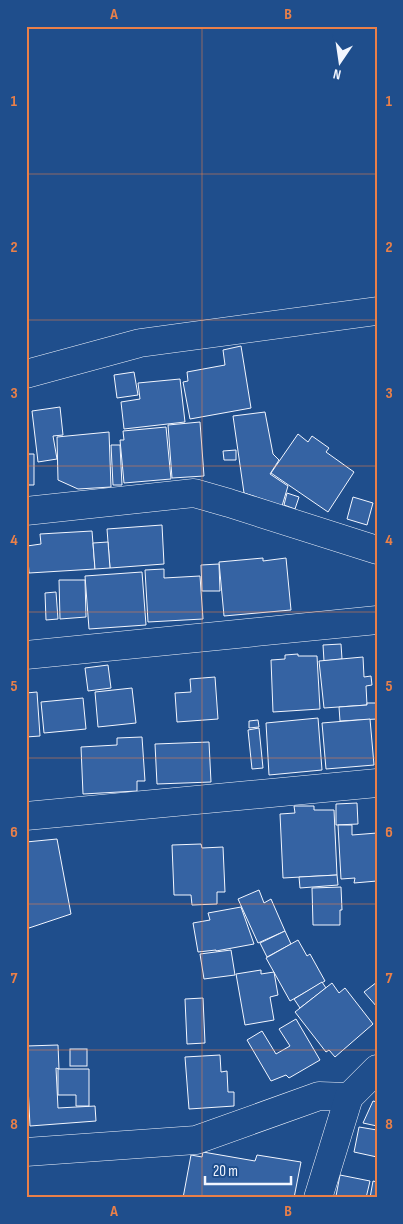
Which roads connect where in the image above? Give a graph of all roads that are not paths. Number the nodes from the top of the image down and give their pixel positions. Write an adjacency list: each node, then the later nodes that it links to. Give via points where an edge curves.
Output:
1 (377, 311): 2 (street, via 140,343)
2 (26, 374)
3 (26, 511): 4 (street, via 194,493)
4 (377, 550)
5 (377, 620): 6 (street)
6 (26, 655)
7 (377, 783): 8 (street)
8 (26, 816)
9 (377, 1069): 10 (street)
10 (350, 1097): 11 (street, via 319,1096 196,1140); 12 (street)
11 (26, 1152)
12 (318, 1198)

